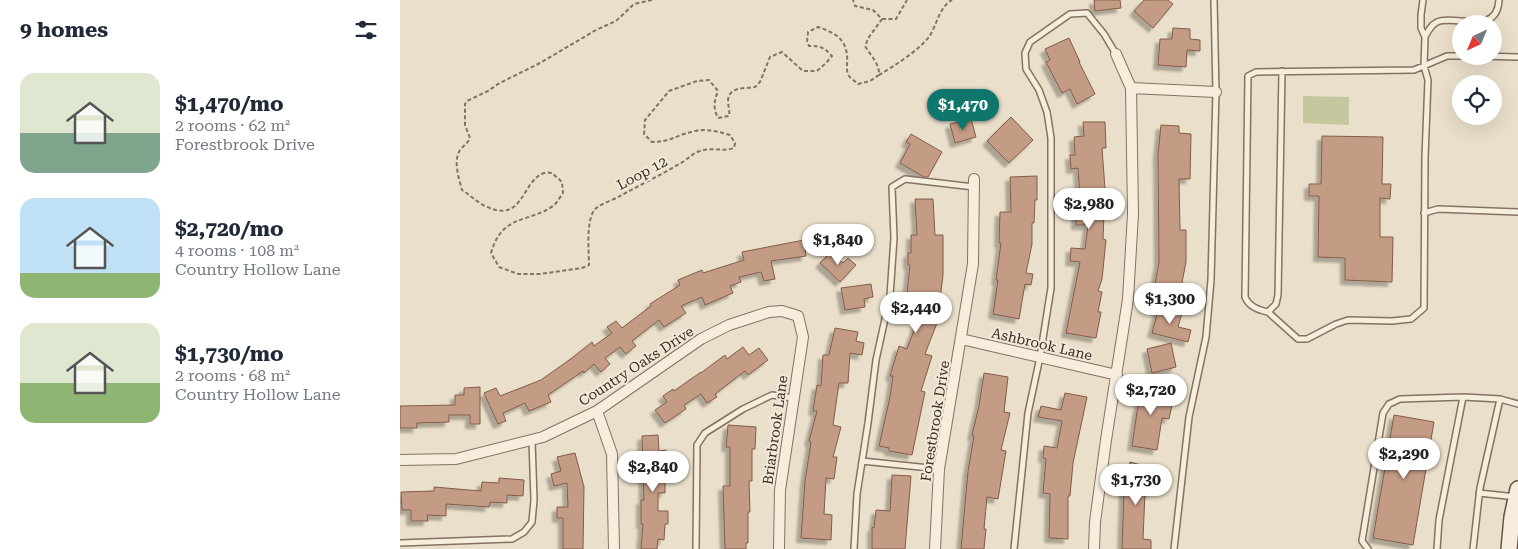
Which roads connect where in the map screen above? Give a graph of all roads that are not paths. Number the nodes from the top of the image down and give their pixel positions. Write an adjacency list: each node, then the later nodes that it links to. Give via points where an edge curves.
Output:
1 (1214, 0): 12 (lane)
2 (1423, 0): 4 (lane, via 1421,28)
3 (1499, 0): 4 (lane, via 1494,14 1487,20 1439,21 1432,25)
4 (1425, 37): 9 (lane)
5 (1116, 54): 11 (street); 19 (lane, via 1087,13 1070,14 1030,42 1025,53 1026,69 1047,112 1051,138 1051,288)
6 (1452, 56): 9 (lane)
7 (1502, 56): 8 (lane)
8 (1518, 56)
9 (1424, 66): 10 (lane, via 1414,70); 15 (lane, via 1428,80)
10 (1282, 71): 16 (lane, via 1278,295 1276,304); 16 (lane, via 1256,72 1248,79 1245,297 1255,308)
11 (1130, 88): 12 (street); 20 (street, via 1133,214 1128,299)
12 (1216, 92): 40 (lane, via 1211,280 1206,337 1188,417)
13 (974, 183): 18 (street, Forestbrook Drive, via 973,264); 28 (lane, via 905,179 892,187 894,238 890,296 876,360)
14 (1518, 212): 15 (lane, via 1444,209)
15 (1424, 214): 16 (lane, via 1424,308 1411,319 1348,320 1308,339 1298,338)
16 (1268, 312)
17 (798, 316): 22 (street, Briarbrook Lane, via 803,337); 25 (street, Country Oaks Drive, via 782,311 769,312 729,325 702,339)
18 (961, 339): 19 (street, Ashbrook Lane); 29 (street, Forestbrook Drive)
19 (1040, 357): 20 (street, Ashbrook Lane); 38 (lane, via 1028,413)
20 (1117, 375): 39 (street, via 1095,522)
21 (1463, 397): 23 (lane); 41 (lane, via 1400,399 1389,404 1383,413 1362,541); 42 (lane, via 1439,520)
22 (793, 398): 34 (lane, via 772,396 743,408 705,433 698,445); 35 (street, Briarbrook Lane, via 780,490)
23 (1500, 399): 24 (lane); 30 (lane)
24 (1518, 404)
25 (597, 411): 26 (street, Country Oaks Drive, via 543,437); 33 (street, via 612,454)
26 (532, 439): 27 (street, Country Oaks Drive, via 456,459); 32 (lane, via 534,500 532,522 524,532 512,539)
27 (400, 460)
28 (862, 461): 29 (lane); 36 (lane)
29 (939, 469): 37 (street, Forestbrook Drive)
30 (1479, 493): 31 (lane); 43 (lane)
31 (1517, 493): 44 (main road)
32 (400, 543)
33 (614, 549)
34 (696, 549)
35 (779, 549)
36 (854, 549)
37 (935, 549)
38 (1014, 549)
39 (1094, 549)
40 (1174, 549)
41 (1368, 549)
42 (1437, 549)
43 (1473, 549)
44 (1510, 549)

